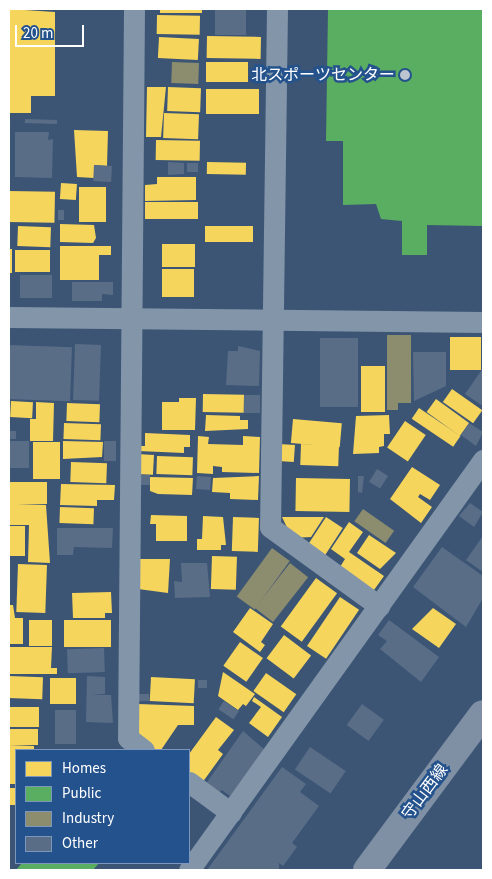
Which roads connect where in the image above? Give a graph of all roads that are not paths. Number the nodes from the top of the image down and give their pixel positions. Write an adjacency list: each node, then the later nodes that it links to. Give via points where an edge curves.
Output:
1 (134, 9): 4 (street)
2 (277, 9): 5 (street)
3 (9, 317): 4 (street)
4 (129, 318): 5 (street); 10 (street, via 128,738)
5 (275, 318): 6 (street); 8 (street, via 270,527)
6 (483, 322)
7 (483, 460): 8 (street)
8 (379, 606): 12 (street)
9 (483, 714): 14 (main road, 守山西線)
10 (143, 749)
11 (190, 783): 12 (street)
12 (231, 813): 13 (street)
13 (189, 870)
14 (367, 870)

